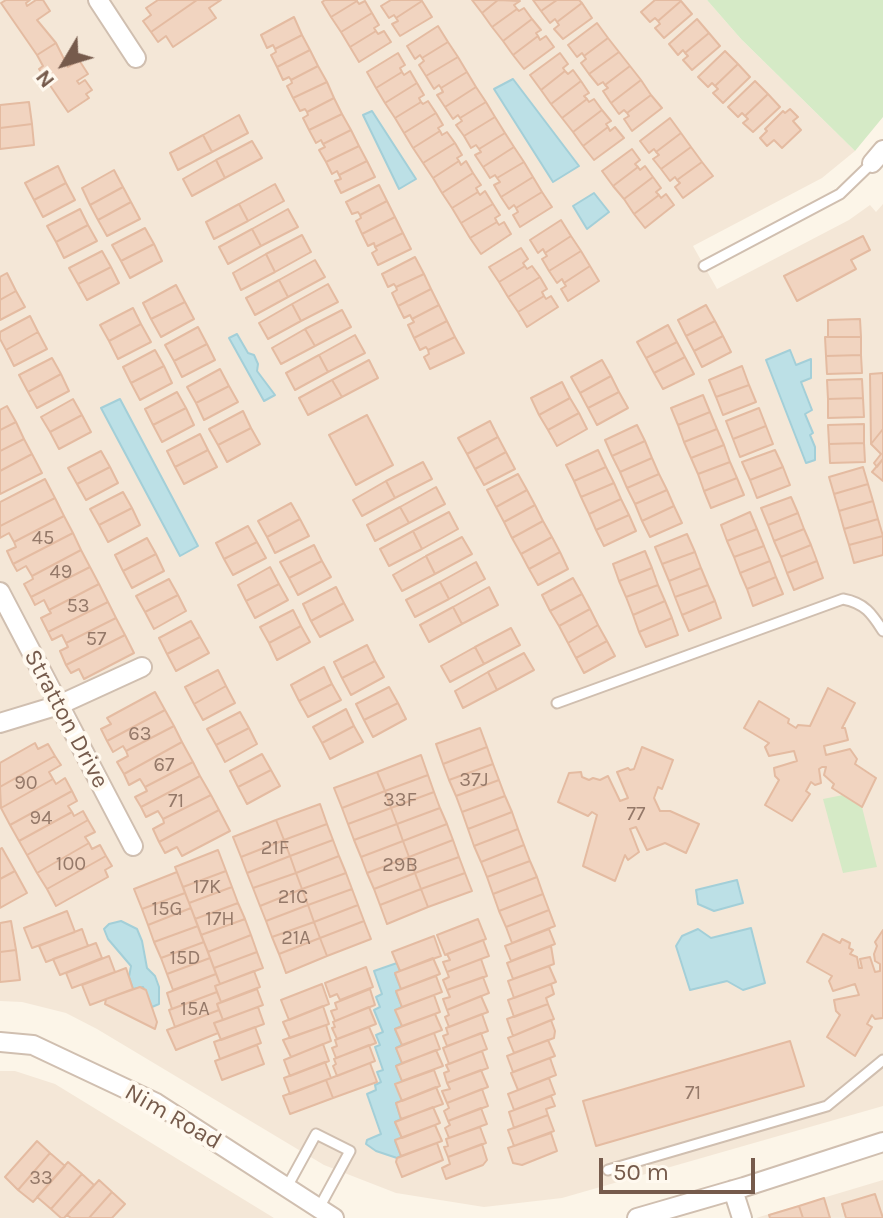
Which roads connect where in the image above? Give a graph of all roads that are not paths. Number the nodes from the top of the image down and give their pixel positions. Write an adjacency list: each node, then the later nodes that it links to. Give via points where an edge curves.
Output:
1 (98, 0): 2 (street)
2 (136, 58)
3 (878, 156): 4 (lane, via 840,194)
4 (704, 266)
5 (0, 592): 9 (street, Stratton Drive)
6 (883, 631): 8 (lane, via 867,608 843,599)
7 (142, 667): 9 (street)
8 (557, 703)
9 (59, 705): 10 (street); 11 (street, Stratton Drive)
10 (0, 723)
11 (133, 846)
12 (0, 1042): 16 (street, Nim Road, via 33,1045 156,1103)
13 (883, 1060): 15 (lane, via 827,1106)
14 (883, 1142): 17 (street)
15 (608, 1170)
16 (287, 1187): 18 (street, Nim Road); 18 (lane, via 316,1134 350,1151)
17 (733, 1190): 19 (street); 20 (street)
18 (326, 1213)
19 (637, 1218)
20 (742, 1218)

